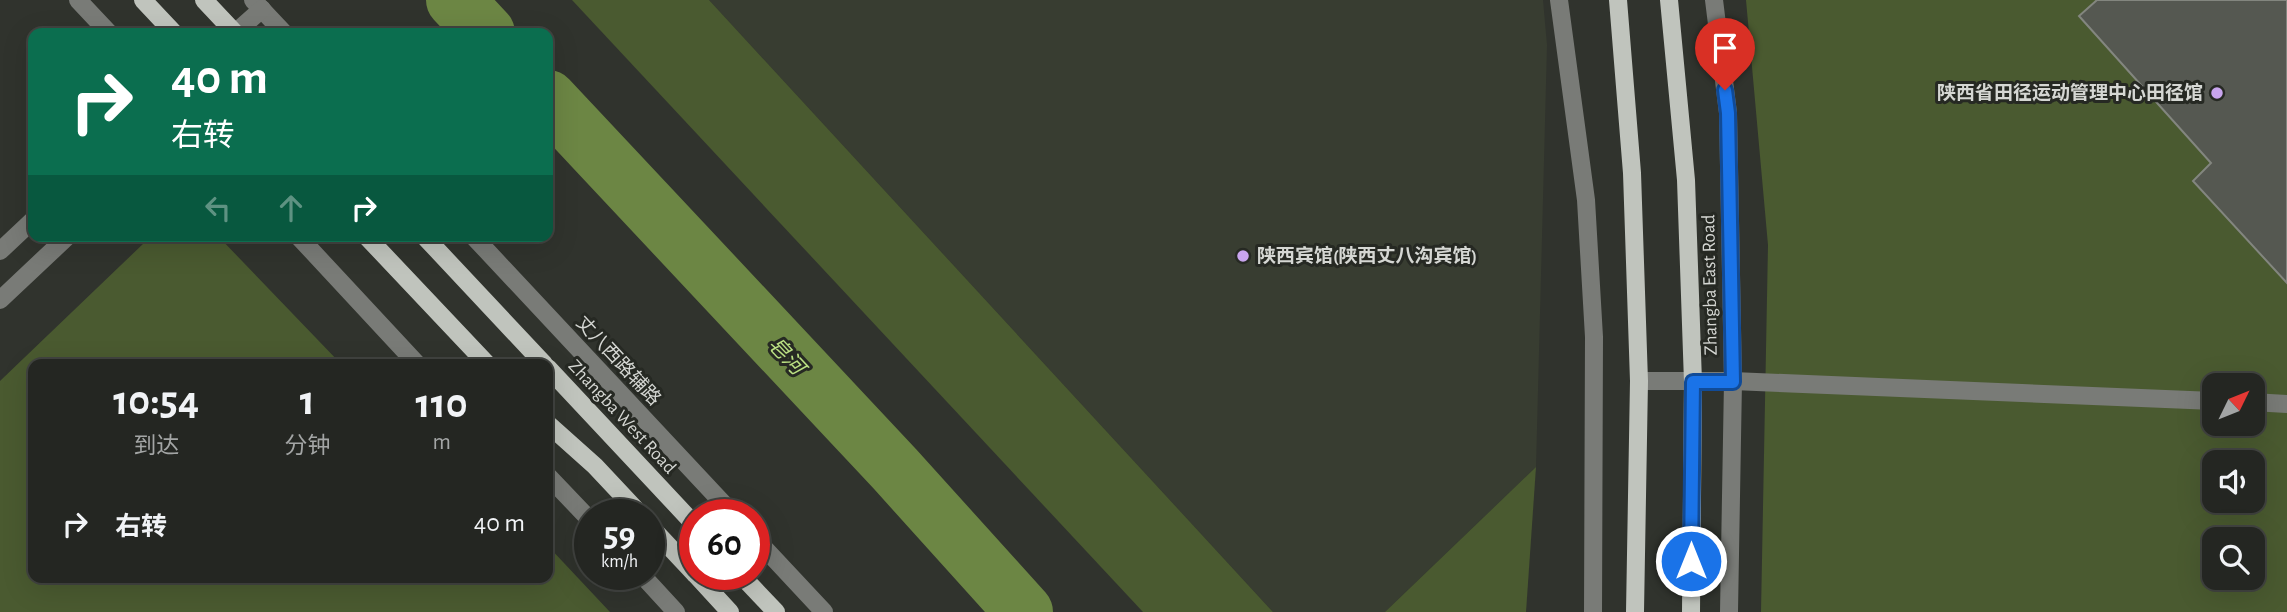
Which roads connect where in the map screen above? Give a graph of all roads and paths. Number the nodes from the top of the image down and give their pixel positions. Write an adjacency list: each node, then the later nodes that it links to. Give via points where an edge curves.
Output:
1 (78, 0): 9 (street)
2 (143, 0): 10 (main road)
3 (204, 0): 11 (main road)
4 (1559, 0): 48 (street, via 1586,200 1594,337)
5 (1618, 0): 26 (main road, via 1632,173)
6 (1669, 0): 27 (main road, Zhangba East Road, via 1686,180)
7 (1714, 0): 28 (street, Zhangba East Road, via 1728,113)
8 (257, 5): 12 (street); 13 (street)
9 (103, 28)
10 (169, 28)
11 (230, 28)
12 (239, 28)
13 (279, 28)
14 (28, 225): 20 (street)
15 (62, 242): 21 (street)
16 (304, 242): 22 (street)
17 (372, 242): 23 (main road)
18 (430, 242): 24 (main road, Zhangba West Road)
19 (479, 242): 35 (street, 丈八西路辅路)
20 (0, 251)
21 (0, 300)
22 (412, 359)
23 (482, 359)
24 (539, 359)
25 (553, 373): 37 (main road, Zhangba West Road)
26 (1639, 382): 27 (street); 49 (main road)
27 (1693, 382): 28 (street); 50 (main road, Zhangba East Road)
28 (1733, 382): 29 (street); 51 (street, Zhangba East Road)
29 (2202, 401)
30 (2265, 403): 31 (street)
31 (2287, 404)
32 (553, 429): 34 (main road)
33 (553, 481): 36 (street)
34 (626, 499)
35 (719, 499)
36 (574, 503)
37 (679, 508)
38 (665, 542): 40 (main road)
39 (770, 554): 47 (street)
40 (679, 557)
41 (656, 590): 44 (street)
42 (710, 590): 45 (main road)
43 (755, 590): 46 (main road)
44 (677, 612)
45 (730, 612)
46 (776, 612)
47 (824, 612)
48 (1593, 612)
49 (1636, 612)
50 (1690, 612)
51 (1729, 612)

